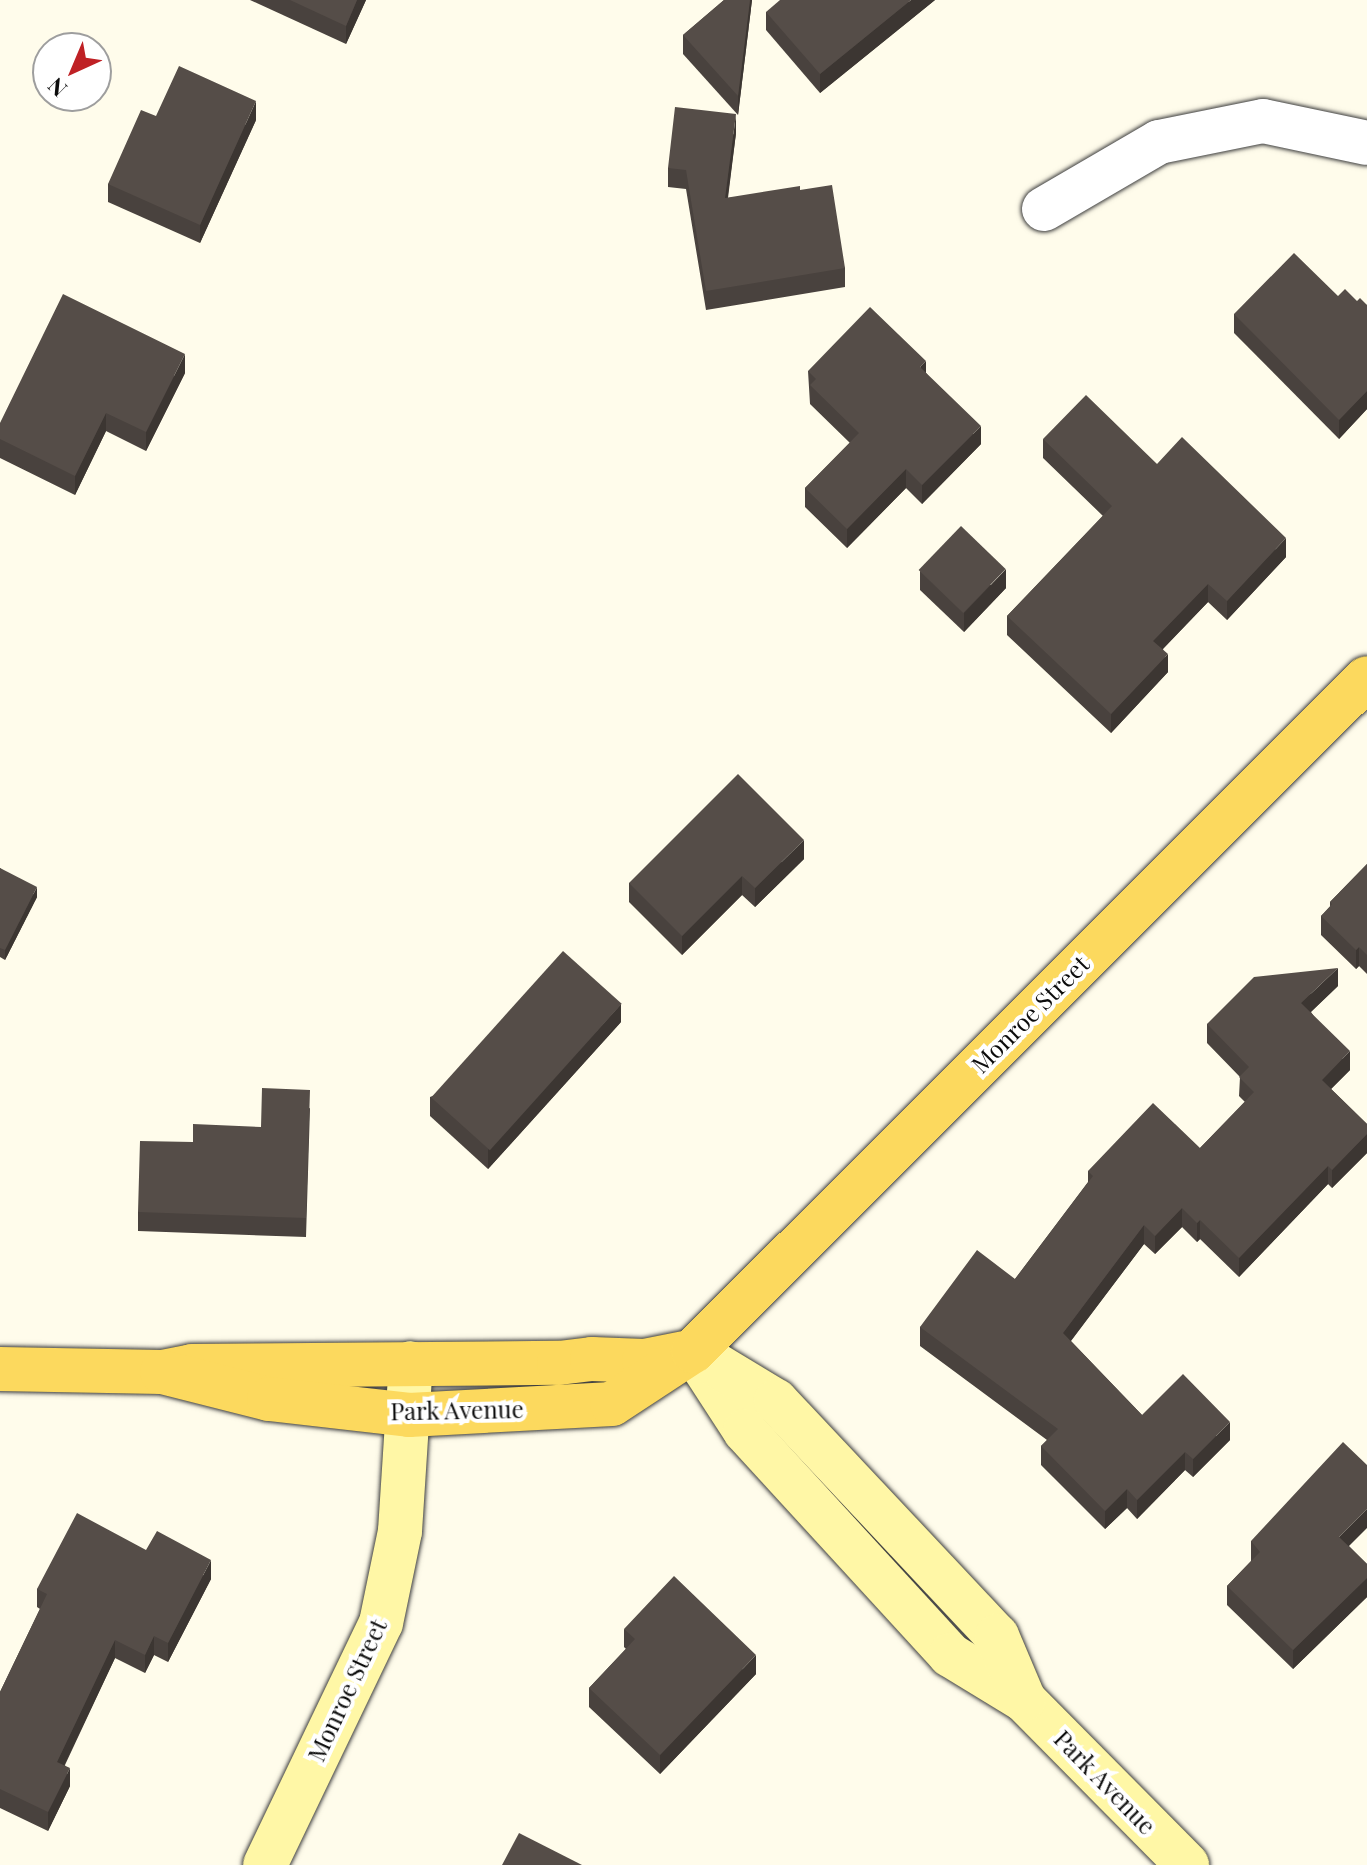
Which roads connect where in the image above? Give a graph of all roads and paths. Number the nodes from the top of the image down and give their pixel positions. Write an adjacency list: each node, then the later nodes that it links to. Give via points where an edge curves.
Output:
1 (1367, 143): 2 (street, via 1263,121 1203,133 1159,142)
2 (1044, 209)
3 (1367, 678): 4 (main road, Monroe Street)
4 (693, 1351): 5 (main road, Park Avenue, via 644,1361); 8 (main road, Park Avenue, via 612,1404); 10 (street, Park Avenue, via 787,1412 997,1636 1024,1700)
5 (411, 1363): 7 (main road, Park Avenue, via 192,1366); 8 (street, Monroe Street)
6 (0, 1369): 7 (main road, Park Avenue)
7 (162, 1372): 8 (main road, Park Avenue, via 269,1399)
8 (409, 1415): 9 (street, Monroe Street, via 400,1531 381,1623)
9 (265, 1865)
10 (1187, 1865)

